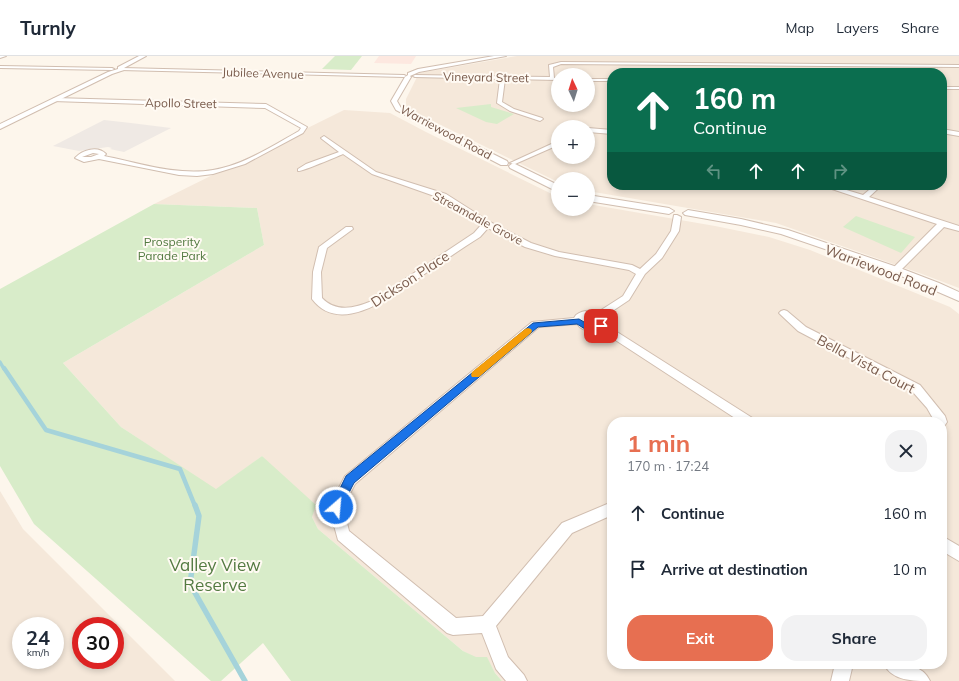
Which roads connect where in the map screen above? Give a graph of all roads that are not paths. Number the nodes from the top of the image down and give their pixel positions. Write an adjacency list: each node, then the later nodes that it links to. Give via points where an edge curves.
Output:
1 (4, 56): 4 (street)
2 (143, 56): 8 (street)
3 (503, 56): 9 (street, via 415,72)
4 (0, 57)
5 (959, 66): 7 (street, via 561,63)
6 (0, 67): 8 (street, Jubilee Avenue)
7 (551, 68)
8 (117, 69): 9 (street, Jubilee Avenue); 16 (street)
9 (409, 76): 10 (street, Vineyard Street); 27 (street, Warriewood Road, via 394,101 398,109)
10 (503, 78): 11 (street, Vineyard Street); 17 (street, via 500,104)
11 (551, 79)
12 (595, 80): 13 (street)
13 (607, 80)
14 (956, 88): 15 (street)
15 (959, 91)
16 (56, 100): 18 (street); 26 (street, Apollo Street, via 266,106 304,127 301,132 239,166 216,172 179,173)
17 (540, 119)
18 (0, 126)
19 (595, 131): 20 (street)
20 (607, 132)
21 (947, 132): 22 (street)
22 (959, 134)
23 (324, 138): 25 (street, Streamdale Grove)
24 (551, 146): 27 (street)
25 (344, 152): 28 (street); 36 (street, Streamdale Grove, via 374,172 443,196)
26 (99, 157)
27 (510, 164): 29 (street, Warriewood Road)
28 (300, 170)
29 (551, 185)
30 (839, 190): 32 (street)
31 (873, 190): 32 (street)
32 (864, 198): 35 (street)
33 (595, 199): 34 (street)
34 (673, 214): 39 (street, Warriewood Road, via 685,217 688,213 760,226 803,238 842,256); 40 (street, via 675,231 660,256)
35 (943, 223): 38 (street); 39 (street)
36 (487, 224): 37 (street, Dickson Place, via 477,235 375,303 360,309 335,310 324,306 317,299 317,272 323,247); 40 (street, Streamdale Grove, via 528,245 558,254 632,268)
37 (349, 229)
38 (959, 230)
39 (894, 272): 41 (street, Warriewood Road, via 935,285); 42 (street, Warriewood Road)
40 (641, 273): 45 (street, via 626,298)
41 (959, 297)
42 (959, 302)
43 (784, 313): 47 (street, Bella Vista Court, via 802,330 916,388)
44 (579, 321): 45 (street, via 588,328 595,328); 45 (street, via 583,314 590,313); 51 (street, via 536,324 350,480 336,507 343,535 453,627)
45 (600, 321): 46 (street)
46 (743, 417)
47 (940, 417)
48 (607, 510): 51 (street, via 567,528)
49 (947, 546): 50 (street)
50 (959, 554)
51 (487, 624): 54 (street, via 502,663)
52 (843, 669): 55 (street)
53 (901, 669): 56 (street)
54 (518, 681)
55 (840, 681)
56 (921, 681)

